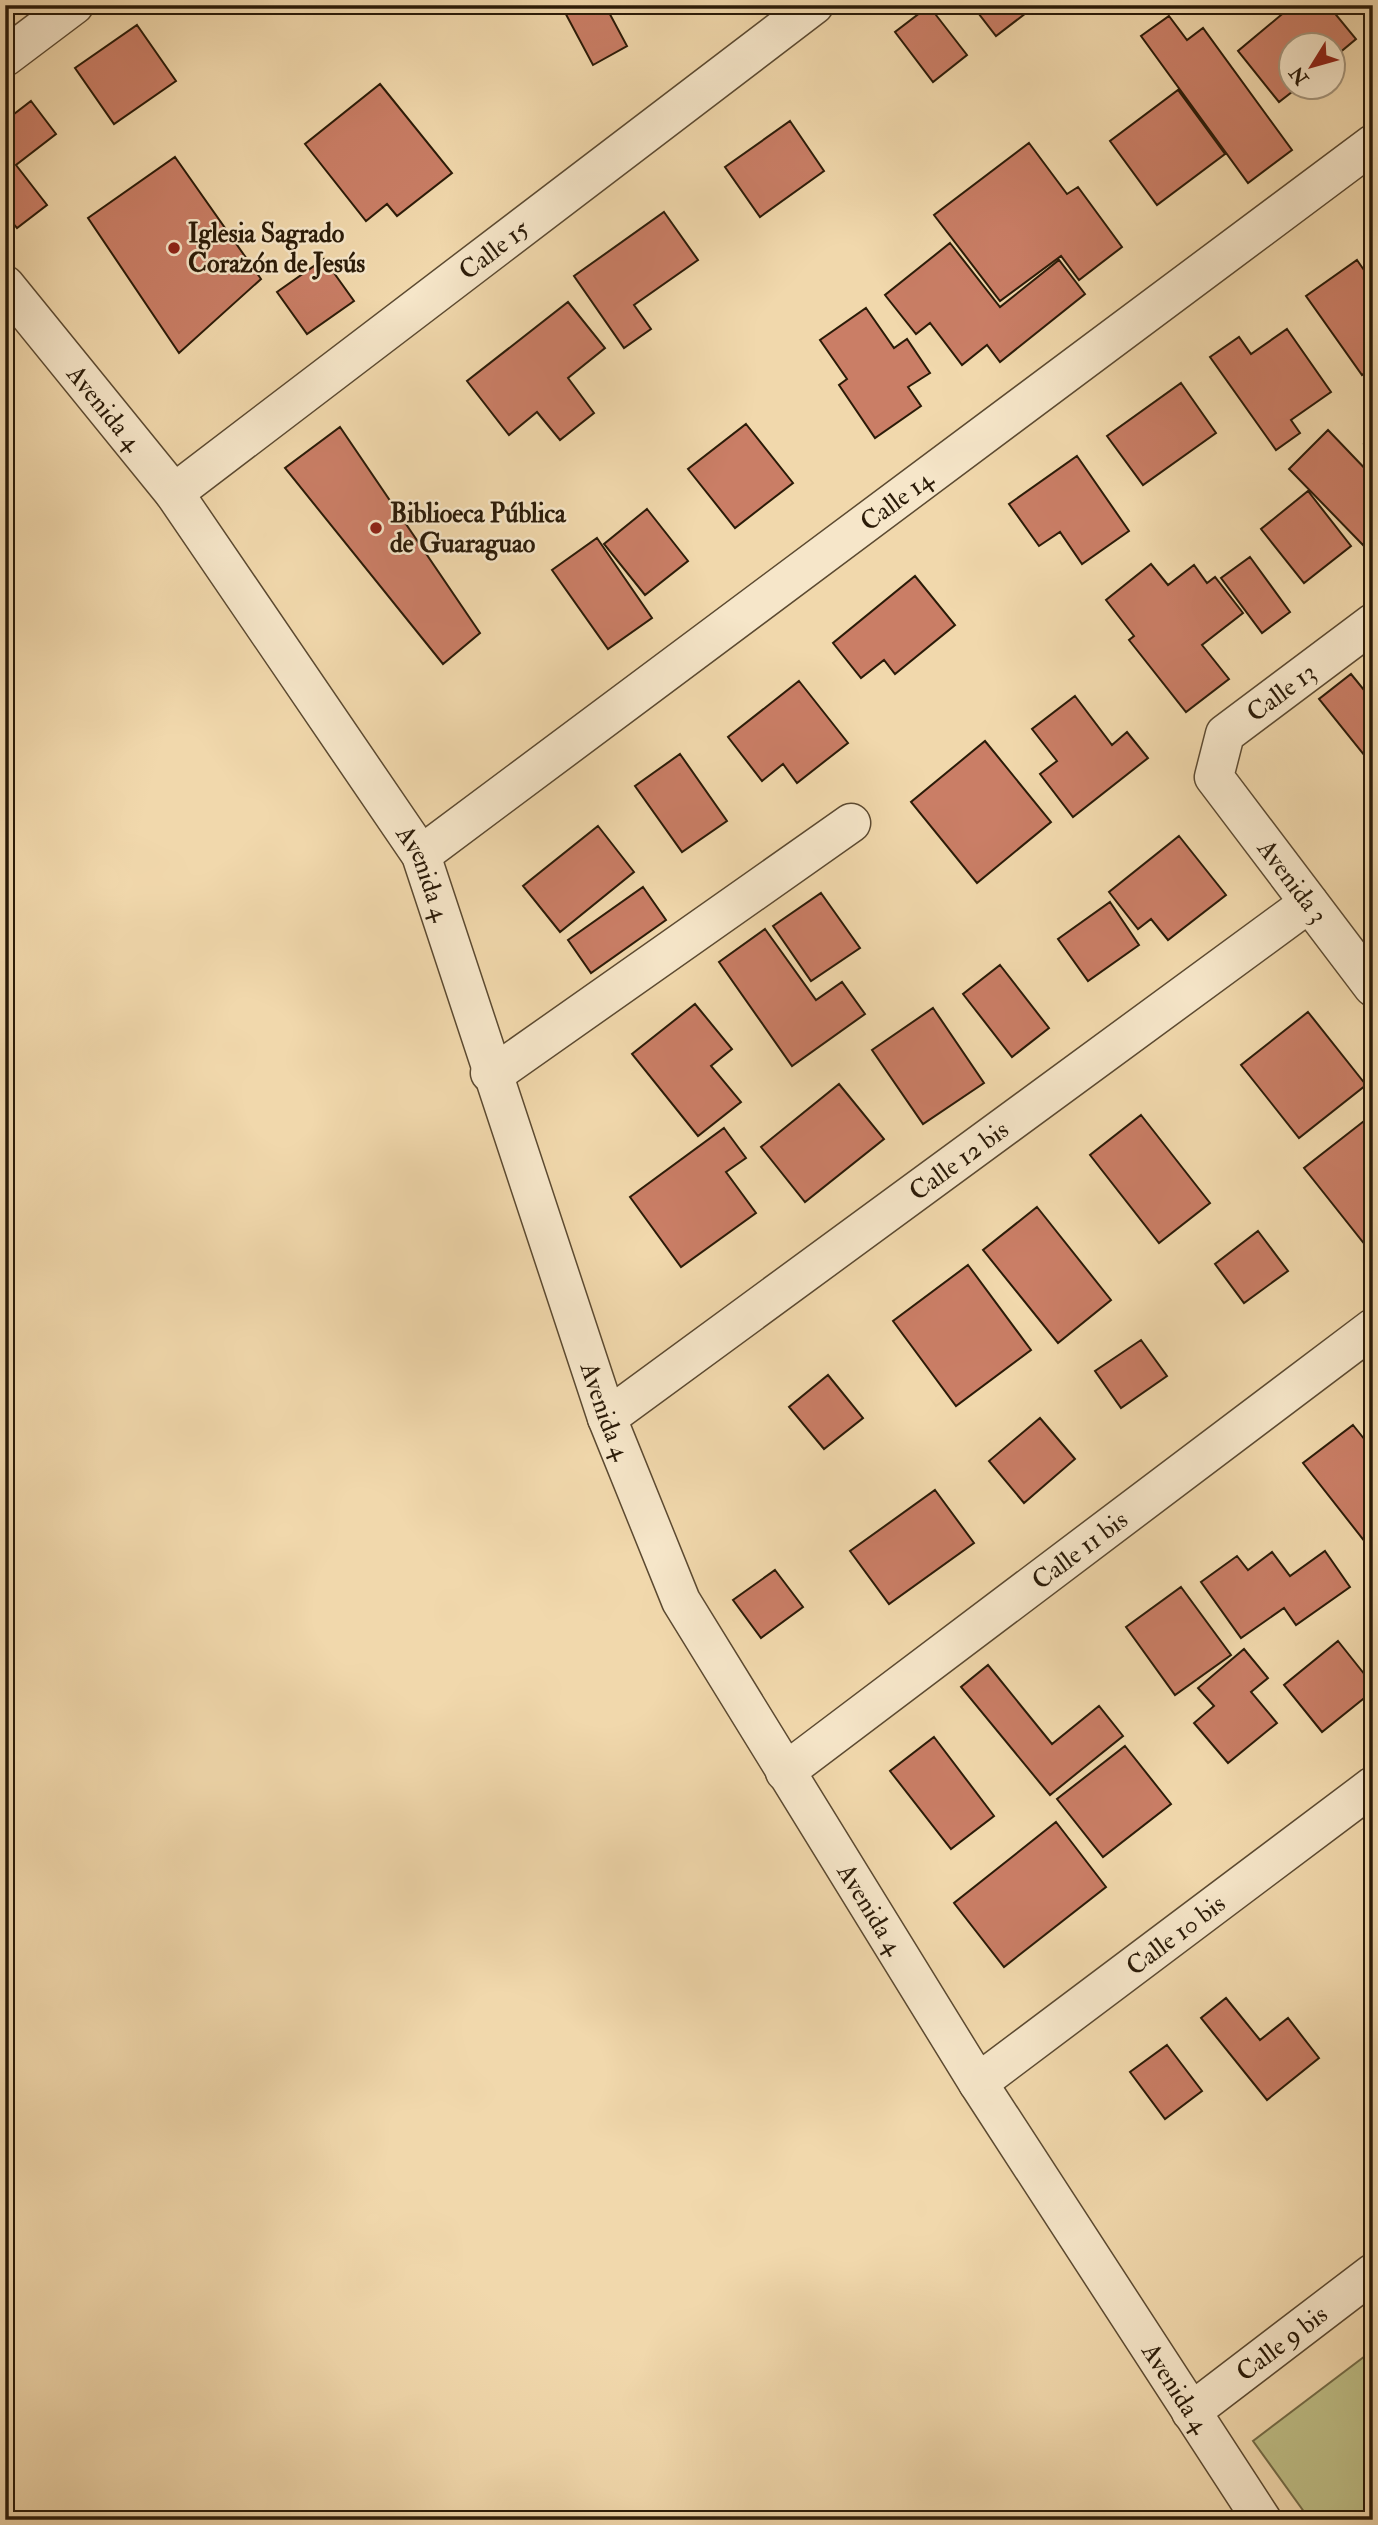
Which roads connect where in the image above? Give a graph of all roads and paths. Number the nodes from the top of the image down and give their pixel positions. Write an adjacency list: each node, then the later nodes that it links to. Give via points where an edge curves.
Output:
1 (74, 5): 3 (street)
2 (814, 5): 6 (street, Calle 15)
3 (5, 57)
4 (1373, 144): 10 (street, Calle 14)
5 (5, 285): 6 (street, Avenida 4)
6 (174, 493): 10 (street, Avenida 4)
7 (1373, 623): 8 (street, Calle 13, via 1225,734)
8 (1214, 777): 11 (street, Avenida 3)
9 (850, 823): 13 (street)
10 (421, 855): 13 (street, Avenida 4)
11 (1309, 903): 12 (street, Avenida 3); 15 (street, Calle 12 bis)
12 (1373, 987)
13 (491, 1074): 15 (street, Avenida 4)
14 (1373, 1328): 16 (street, Calle 11 bis)
15 (607, 1418): 16 (street, Avenida 4, via 681,1601)
16 (785, 1772): 18 (street, Avenida 4)
17 (1373, 1786): 18 (street, Calle 10 bis)
18 (978, 2083): 20 (street, Avenida 4)
19 (1373, 2273): 20 (street, Calle 9 bis)
20 (1191, 2412): 21 (street, Avenida 4)
21 (1262, 2520)

